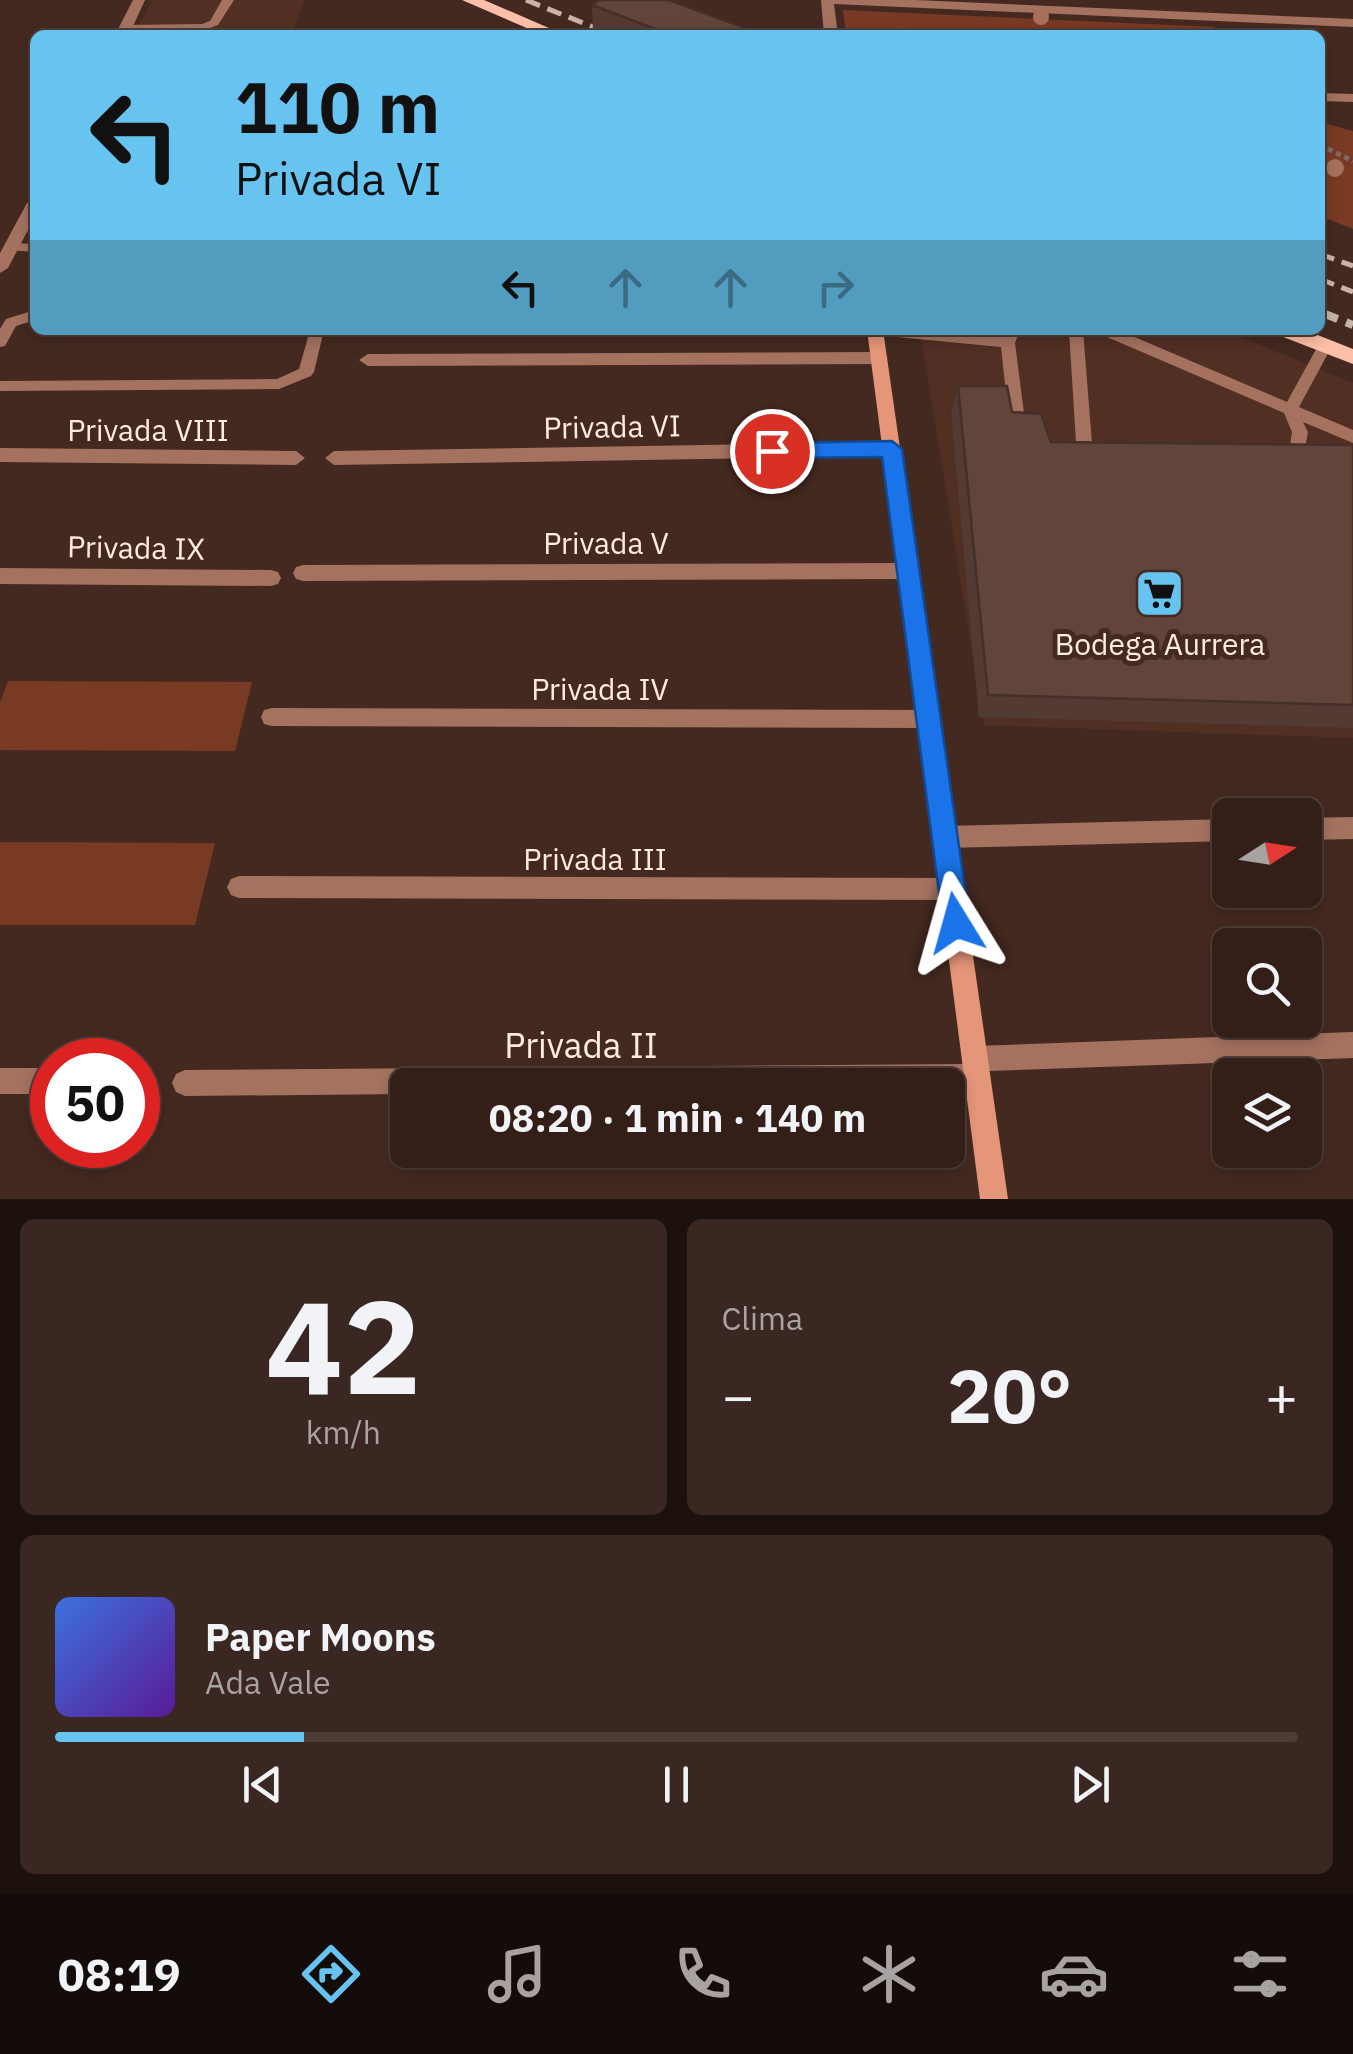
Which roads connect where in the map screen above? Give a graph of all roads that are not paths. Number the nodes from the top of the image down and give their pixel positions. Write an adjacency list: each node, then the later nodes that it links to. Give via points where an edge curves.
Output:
1 (139, 0): 11 (street)
2 (228, 0): 12 (lane, via 218,18 203,26)
3 (470, 0): 13 (main road)
4 (827, 0): 6 (street); 14 (street)
5 (1193, 0): 8 (street)
6 (936, 2): 7 (street)
7 (1064, 6): 8 (street)
8 (1199, 17): 9 (street)
9 (1226, 18): 10 (street, via 1331,16); 15 (street)
10 (1353, 23)
11 (124, 30)
12 (139, 30)
13 (545, 30)
14 (830, 30)
15 (1230, 30)
16 (1325, 97): 17 (street)
17 (1353, 98)
18 (30, 213): 19 (street)
19 (12, 247): 20 (lane); 21 (street)
20 (30, 248)
21 (0, 268)
22 (30, 317): 29 (lane, via 11,323)
23 (317, 335): 34 (lane, via 306,372 280,384)
24 (877, 335): 32 (main road)
25 (1076, 335): 42 (lane, via 1084,443 1089,453)
26 (1117, 335): 35 (lane)
27 (1298, 335): 30 (main road)
28 (1011, 336): 36 (lane)
29 (0, 342)
30 (1326, 346): 31 (main road); 35 (lane)
31 (1353, 357)
32 (880, 358): 33 (street); 38 (main road)
33 (368, 360)
34 (0, 386)
35 (1290, 410): 37 (lane); 43 (lane, via 1300,432 1298,449)
36 (1018, 421)
37 (1353, 437)
38 (892, 449): 41 (street, Privada VI); 44 (main road)
39 (0, 456): 40 (street, Privada VIII)
40 (296, 458)
41 (334, 458)
42 (1116, 459)
43 (1271, 461)
44 (908, 570): 45 (street, Privada V); 49 (main road)
45 (304, 573)
46 (0, 576): 47 (street, Privada IX)
47 (271, 578)
48 (272, 717): 49 (street, Privada IV)
49 (928, 719): 53 (main road)
50 (1353, 828): 51 (street)
51 (1322, 829)
52 (1212, 830): 53 (street)
53 (945, 836): 55 (main road)
54 (239, 886): 55 (street, Privada III)
55 (952, 889): 57 (main road)
56 (1353, 1045): 57 (street, Privada II)
57 (976, 1068): 60 (street, Privada II); 61 (main road)
58 (30, 1081): 59 (street)
59 (0, 1082)
60 (185, 1082)
61 (994, 1199)

